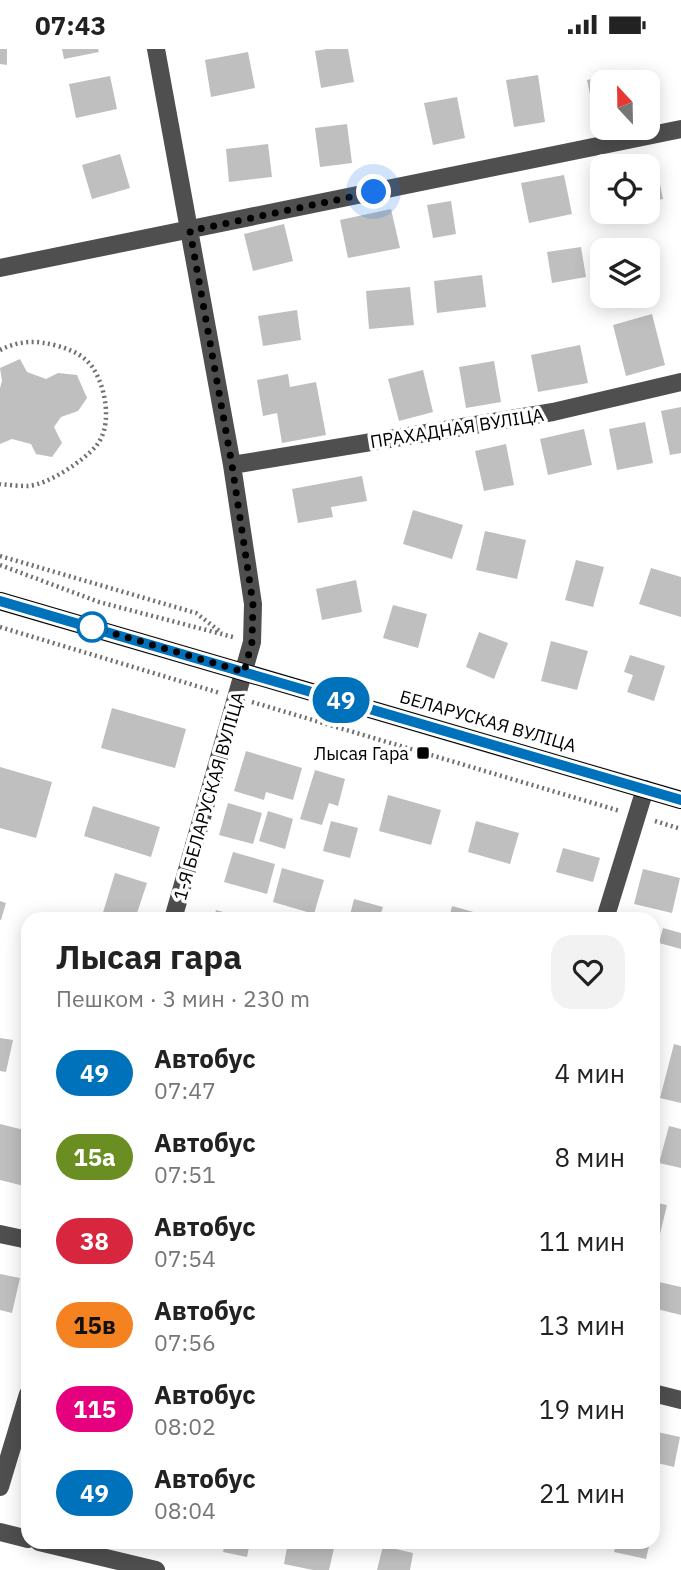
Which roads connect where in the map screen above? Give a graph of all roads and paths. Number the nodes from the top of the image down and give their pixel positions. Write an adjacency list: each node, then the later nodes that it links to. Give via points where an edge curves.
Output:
1 (156, 49): 3 (street, 1-Я БЕЛАРУСКАЯ ВУЛІЦА)
2 (681, 129): 3 (street)
3 (190, 231): 4 (street); 7 (street, 1-Я БЕЛАРУСКАЯ ВУЛІЦА)
4 (0, 268)
5 (0, 347): 8 (path, via 37,341 75,351 93,367 103,388 107,418 98,444 70,469 30,486)
6 (681, 382): 7 (street, ПРАХАДНАЯ ВУЛІЦА, via 553,412)
7 (232, 465): 14 (street, 1-Я БЕЛАРУСКАЯ ВУЛІЦА, via 253,604)
8 (0, 484)
9 (0, 556): 13 (path, via 196,613)
10 (0, 565): 13 (path, via 99,602)
11 (0, 600): 15 (main road, БЕЛАРУСКАЯ ВУЛІЦА)
12 (0, 627): 16 (path)
13 (225, 635): 14 (path)
14 (252, 642): 15 (street, 1-Я БЕЛАРУСКАЯ ВУЛІЦА)
15 (244, 672): 16 (street, 1-Я БЕЛАРУСКАЯ ВУЛІЦА); 17 (main road, БЕЛАРУСКАЯ ВУЛІЦА)
16 (237, 698): 19 (path); 21 (street, 1-Я БЕЛАРУСКАЯ ВУЛІЦА)
17 (645, 789): 18 (main road, БЕЛАРУСКАЯ ВУЛІЦА); 19 (street)
18 (681, 800)
19 (636, 815): 20 (path); 22 (street)
20 (681, 829)
21 (175, 912)
22 (607, 912)
23 (0, 1234): 24 (street)
24 (21, 1238)
25 (660, 1395): 26 (street)
26 (681, 1400)
27 (21, 1417): 28 (street)
28 (0, 1487)
29 (0, 1532): 30 (street)
30 (21, 1537)
31 (68, 1549): 32 (street)
32 (156, 1570)

